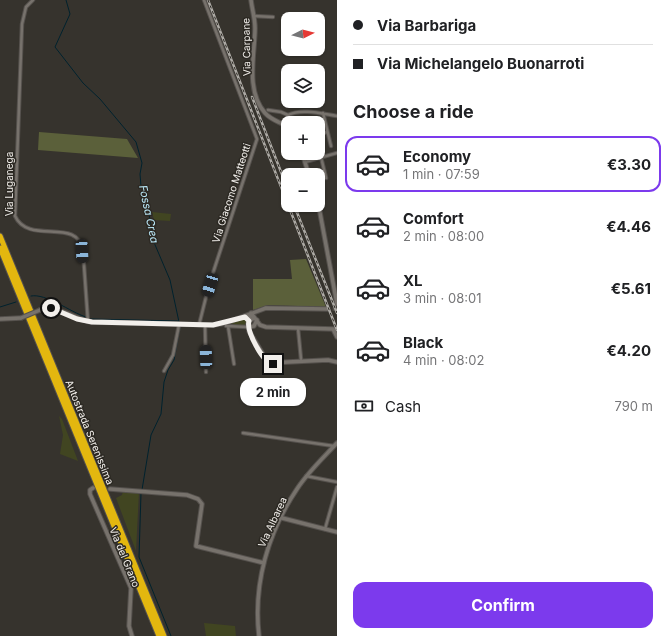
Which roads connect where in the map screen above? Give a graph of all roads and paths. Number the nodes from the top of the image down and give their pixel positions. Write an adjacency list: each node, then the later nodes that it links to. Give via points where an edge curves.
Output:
1 (33, 0): 31 (street, Via Luganega, via 26,7 22,24 15,216 18,223 28,230 70,234 79,240 82,246)
2 (204, 0): 33 (street, Via Giacomo Matteotti, via 257,139)
3 (251, 0): 4 (street, Via Carpane)
4 (254, 16): 5 (street); 10 (street, Via Carpane, via 252,61 256,95 266,114)
5 (273, 17)
6 (268, 110): 8 (street)
7 (322, 113): 8 (street, via 299,112); 9 (street); 11 (street)
8 (288, 115)
9 (337, 116)
10 (281, 124)
11 (327, 132): 12 (street)
12 (331, 146)
13 (337, 153): 14 (street)
14 (325, 156)
15 (311, 160): 17 (street)
16 (322, 160): 19 (street)
17 (305, 162): 18 (street)
18 (307, 168)
19 (326, 178)
20 (320, 212): 23 (street)
21 (0, 236): 56 (highway, Autostrada Serenissima)
22 (0, 248): 55 (highway, Autostrada Serenissima)
23 (337, 304)
24 (261, 309): 25 (street); 26 (street); 29 (street)
25 (327, 309)
26 (251, 313): 27 (street); 29 (street); 30 (street)
27 (242, 316): 30 (street); 34 (street, via 220,325)
28 (0, 319): 31 (street, bridge, via 21,318 40,310 55,309)
29 (257, 319): 30 (street); 35 (street, via 254,326); 36 (street, via 260,325 266,327)
30 (249, 321): 35 (street)
31 (88, 322): 32 (street)
32 (179, 324): 33 (street); 41 (street, via 173,355)
33 (199, 325): 34 (street)
34 (205, 325): 42 (street)
35 (248, 327): 39 (street, via 268,363 328,360); 40 (street, via 227,326)
36 (298, 328): 37 (street, via 333,329); 38 (street)
37 (337, 337)
38 (301, 359)
39 (337, 362)
40 (234, 364)
41 (164, 371)
42 (206, 372)
43 (243, 433): 44 (street)
44 (336, 445): 45 (street, Via Albarea)
45 (306, 476): 46 (street); 50 (street, Via Albarea)
46 (337, 482)
47 (337, 487): 51 (street)
48 (93, 488): 54 (street, Via del Grano, via 90,494 131,588 129,626)
49 (110, 489): 53 (street, via 193,497 202,504 196,546)
50 (282, 518): 51 (street); 53 (street, Via Albarea, via 270,539)
51 (325, 529): 52 (street)
52 (337, 532)
53 (264, 563): 57 (street, Via Albarea, via 258,594)
54 (132, 636)
55 (159, 636)
56 (164, 636)
57 (259, 636)

